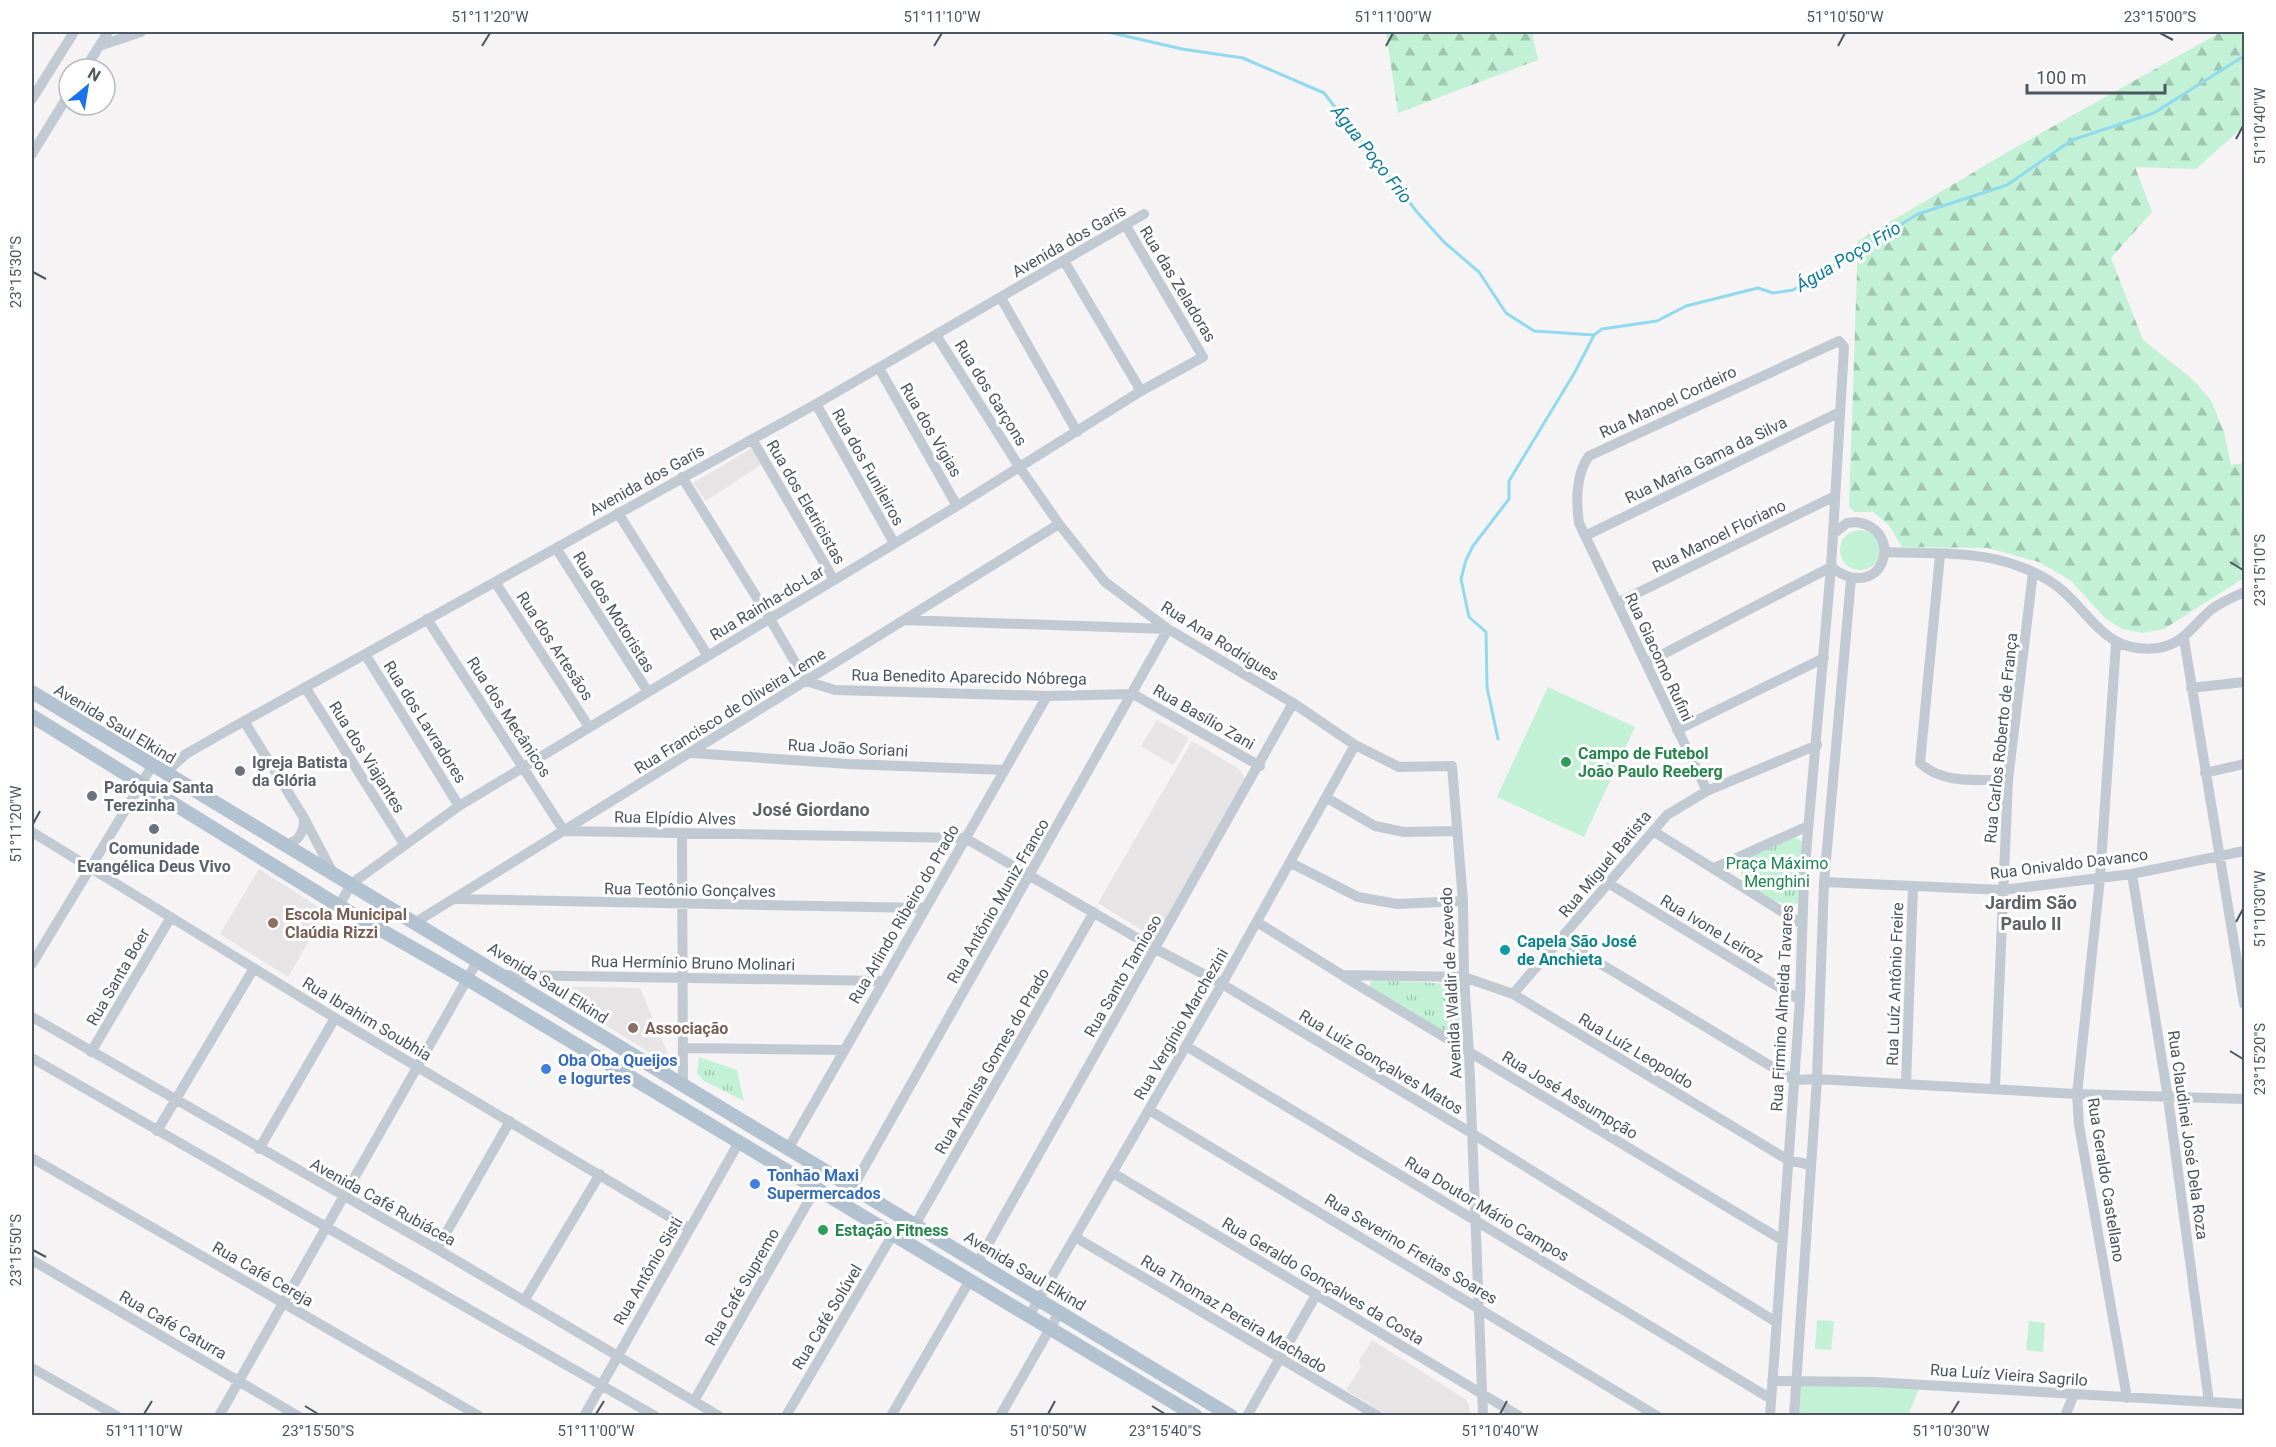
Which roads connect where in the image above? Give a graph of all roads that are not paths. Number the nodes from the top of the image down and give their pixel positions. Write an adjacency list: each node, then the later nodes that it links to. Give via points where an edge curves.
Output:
1 (74, 32): 6 (street)
2 (108, 32): 4 (street)
3 (141, 32): 4 (street)
4 (99, 46): 5 (street)
5 (92, 57)
6 (32, 99)
7 (57, 113): 8 (street)
8 (32, 154)
9 (1144, 214): 10 (street, Avenida dos Garis)
10 (1126, 226): 11 (street, Avenida dos Garis); 15 (street, Rua das Zeladoras)
11 (1064, 261): 12 (street, Avenida dos Garis); 17 (street)
12 (1001, 298): 13 (street, Avenida dos Garis); 20 (street)
13 (936, 334): 16 (street, Avenida dos Garis); 22 (street, Rua dos Garçons)
14 (1836, 341): 19 (street, Rua Firmino Almeida Tavares, via 1844,347); 29 (street, Rua Manoel Cordeiro, via 1589,456 1582,470 1577,504)
15 (1203, 357): 17 (street, Rua Rainha-do-Lar)
16 (879, 368): 18 (street, Avenida dos Garis); 25 (street, Rua dos Vigias)
17 (1141, 391): 20 (street, Rua Rainha-do-Lar)
18 (816, 404): 21 (street, Avenida dos Garis); 30 (street, Rua dos Funileiros)
19 (1840, 412): 24 (street, Rua Firmino Almeida Tavares); 29 (street, Rua Maria Gama da Silva)
20 (1077, 432): 22 (street, Rua Rainha-do-Lar)
21 (752, 439): 23 (street, Avenida dos Garis); 37 (street, Rua dos Eletricistas)
22 (1020, 468): 25 (street, Rua Rainha-do-Lar); 27 (street, Rua Ana Rodrigues)
23 (682, 477): 26 (street, Avenida dos Garis); 41 (street)
24 (1834, 496): 28 (street, Rua Firmino Almeida Tavares); 40 (street, Rua Manoel Floriano)
25 (957, 506): 30 (street, Rua Rainha-do-Lar)
26 (618, 513): 31 (street, Avenida dos Garis); 48 (street)
27 (1059, 524): 43 (street, Rua Francisco de Oliveira Leme); 44 (street, Rua Ana Rodrigues, via 1105,582)
28 (1833, 534): 32 (street, via 1847,524 1865,524 1880,534); 34 (street, Rua Firmino Almeida Tavares)
29 (1585, 536): 40 (street, Rua Giacomo Rufini)
30 (894, 543): 37 (street, Rua Rainha-do-Lar)
31 (556, 548): 38 (street, Avenida dos Garis); 56 (street, Rua dos Motoristas)
32 (1885, 552): 33 (street); 36 (street, via 1871,576)
33 (1940, 555): 35 (street, via 1998,560); 75 (street, via 1920,763 1929,772 1948,778)
34 (1831, 567): 36 (street); 49 (street, Rua Firmino Almeida Tavares); 50 (street)
35 (2033, 572): 46 (street, via 2063,591); 75 (street, Rua Carlos Roberto de França)
36 (1851, 579): 99 (street)
37 (834, 580): 41 (street, Rua Rainha-do-Lar)
38 (495, 582): 42 (street, Avenida dos Garis); 62 (street, Rua dos Artesãos)
39 (2244, 592): 45 (street, via 2213,609)
40 (1617, 603): 50 (street, Rua Giacomo Rufini)
41 (770, 619): 48 (street, Rua Rainha-do-Lar); 51 (street)
42 (427, 620): 47 (street, Avenida dos Garis); 69 (street, Rua dos Mecânicos)
43 (904, 620): 44 (street); 51 (street, Rua Francisco de Oliveira Leme)
44 (1168, 629): 57 (street, Rua Antônio Muniz Franco); 59 (street, Rua Ana Rodrigues)
45 (2184, 639): 46 (street, via 2158,648); 54 (street)
46 (2116, 643): 98 (street, Rua Geraldo Castellano)
47 (365, 654): 53 (street, Avenida dos Garis); 79 (street, Rua dos Lavradores)
48 (708, 656): 56 (street, Rua Rainha-do-Lar)
49 (1824, 658): 63 (street); 65 (street, Rua Firmino Almeida Tavares)
50 (1646, 663): 63 (street, Rua Giacomo Rufini)
51 (806, 681): 58 (street, Rua Benedito Aparecido Nóbrega, via 835,690); 66 (street, Rua Francisco de Oliveira Leme)
52 (2244, 682): 54 (street)
53 (305, 687): 61 (street, Avenida dos Garis); 88 (street, Rua dos Viajantes)
54 (2191, 688): 74 (street)
55 (32, 692): 68 (main road, Avenida Saul Elkind)
56 (648, 692): 62 (street, Rua Rainha-do-Lar)
57 (1133, 694): 58 (street, Rua Benedito Aparecido Nóbrega); 70 (street, Rua Basílio Zani); 97 (street, Rua Antônio Muniz Franco)
58 (1047, 696): 72 (street, Rua Arlindo Ribeiro do Prado)
59 (1293, 703): 64 (street, Rua Ana Rodrigues); 70 (street, Rua Santo Tamioso)
60 (32, 716): 76 (main road)
61 (244, 721): 73 (street, Avenida dos Garis, via 186,754); 80 (street)
62 (589, 727): 69 (street, Rua Rainha-do-Lar)
63 (1677, 730): 77 (street, Rua Giacomo Rufini)
64 (1355, 745): 71 (street, Rua Ana Rodrigues, via 1400,767); 78 (street, Rua Vergínio Marchezini)
65 (1817, 745): 77 (street, Rua Miguel Batista); 81 (street, Rua Firmino Almeida Tavares)
66 (691, 753): 72 (street, Rua João Soriani); 82 (street, Rua Francisco de Oliveira Leme)
67 (2244, 764): 74 (street)
68 (152, 766): 73 (main road, Avenida Saul Elkind); 76 (street)
69 (524, 766): 79 (street, Rua Rainha-do-Lar); 82 (street, Rua dos Mecânicos)
70 (1260, 766): 117 (street, Rua Santo Tamioso)
71 (1452, 766): 83 (street, Avenida Waldir de Azevedo)
72 (1005, 770): 87 (street, Rua Arlindo Ribeiro do Prado)
73 (165, 773): 89 (main road, Avenida Saul Elkind)
74 (2205, 773): 91 (street)
75 (2008, 780): 103 (street, Rua Carlos Roberto de França)
76 (140, 782): 93 (street); 107 (main road)
77 (1707, 791): 84 (street, Rua Miguel Batista, via 1667,815)
78 (1327, 798): 83 (street, via 1375,826 1404,832); 92 (street, Rua Vergínio Marchezini)
79 (459, 806): 88 (street, Rua Rainha-do-Lar)
80 (304, 818): 89 (street, via 304,830 298,839); 95 (street)
81 (1808, 826): 94 (street); 113 (street, Rua Firmino Almeida Tavares)
82 (564, 831): 86 (street, Rua Elpídio Alves); 104 (street, Rua Francisco de Oliveira Leme)
83 (1457, 831): 105 (street, Avenida Waldir de Azevedo)
84 (1653, 831): 94 (street); 100 (street, Rua Miguel Batista)
85 (32, 832): 93 (street, Rua Ibrahim Soubhia)
86 (682, 834): 87 (street, Rua Elpídio Alves); 106 (street)
87 (965, 838): 97 (street, Rua Luíz Gonçalves Matos); 108 (street, Rua Arlindo Ribeiro do Prado)
88 (404, 844): 101 (street, Rua Rainha-do-Lar)
89 (284, 845): 95 (main road, Avenida Saul Elkind)
90 (2244, 851): 91 (street, Rua Onivaldo Davanco)
91 (2219, 855): 96 (street, Rua Onivaldo Davanco); 115 (street)
92 (1291, 863): 105 (street, via 1358,897 1397,904); 112 (street, Rua Vergínio Marchezini)
93 (89, 867): 110 (street, Rua Ibrahim Soubhia); 119 (street)
94 (1714, 868): 113 (street)
95 (333, 873): 101 (main road, Avenida Saul Elkind)
96 (2132, 874): 98 (street, Rua Onivaldo Davanco); 146 (street, Rua Claudinei José Dela Roza)
97 (1031, 875): 109 (street, Rua Luíz Gonçalves Matos); 161 (street, Rua Antônio Muniz Franco)
98 (2100, 878): 103 (street, Rua Onivaldo Davanco); 145 (street, Rua Geraldo Castellano)
99 (1824, 882): 102 (street, Rua Onivaldo Davanco); 140 (street)
100 (1608, 883): 116 (street, Rua Miguel Batista); 129 (street, Rua Ivone Leiroz)
101 (351, 884): 107 (street); 111 (main road, Avenida Saul Elkind)
102 (1913, 886): 103 (street, Rua Onivaldo Davanco); 142 (street, Rua Luíz Antônio Freire)
103 (2003, 890): 144 (street, Rua Carlos Roberto de França)
104 (454, 899): 106 (street, Rua Teotônio Gonçalves); 111 (street, Rua Francisco de Oliveira Leme)
105 (1463, 902): 123 (street, Avenida Waldir de Azevedo)
106 (684, 905): 108 (street, Rua Teotônio Gonçalves); 124 (street)
107 (339, 906): 125 (main road)
108 (925, 908): 126 (street, Rua Arlindo Ribeiro do Prado)
109 (1095, 912): 117 (street, Rua Luíz Gonçalves Matos); 165 (street, Rua Ananisa Gomes do Prado)
110 (171, 917): 120 (street, Rua Ibrahim Soubhia); 136 (street, Rua Santa Boer)
111 (416, 922): 118 (main road, Avenida Saul Elkind)
112 (1257, 922): 122 (street, Rua José Assumpção); 127 (street, Rua Vergínio Marchezini)
113 (1802, 924): 129 (street, Rua Firmino Almeida Tavares)
114 (2244, 934): 115 (street)
115 (2233, 935): 130 (street)
116 (1561, 940): 128 (street, Rua Miguel Batista); 141 (street)
117 (1156, 949): 127 (street, Rua Luíz Gonçalves Matos); 173 (street, Rua Santo Tamioso)
118 (478, 960): 121 (main road, Avenida Saul Elkind); 125 (street)
119 (32, 964)
120 (254, 968): 132 (street, Rua Ibrahim Soubhia); 148 (street)
121 (504, 975): 124 (street, Rua Hermínio Bruno Molinari); 143 (main road, Avenida Saul Elkind)
122 (1342, 975): 123 (street, Rua Luíz Leopoldo); 137 (street, Rua José Assumpção)
123 (1464, 977): 128 (street, Rua Luíz Leopoldo); 137 (street, Avenida Waldir de Azevedo)
124 (683, 978): 126 (street, Rua Hermínio Bruno Molinari); 134 (street)
125 (467, 979): 139 (street); 153 (main road)
126 (882, 981): 135 (street, Rua Arlindo Ribeiro do Prado)
127 (1222, 984): 133 (street, Rua Vergínio Marchezini); 152 (street, Rua Luíz Gonçalves Matos)
128 (1513, 994): 157 (street, Rua Luíz Leopoldo)
129 (1800, 1000): 141 (street, Rua Firmino Almeida Tavares)
130 (2244, 1004)
131 (32, 1017): 136 (street, Avenida Café Rubiácea)
132 (335, 1018): 139 (street, Rua Ibrahim Soubhia); 154 (street)
133 (1186, 1046): 149 (street, Rua Vergínio Marchezini); 164 (street, Rua Doutor Mário Campos)
134 (683, 1048): 135 (street); 143 (street)
135 (843, 1050): 155 (street, Rua Arlindo Ribeiro do Prado)
136 (91, 1052): 148 (street, Avenida Café Rubiácea)
137 (1469, 1053): 152 (street, Avenida Waldir de Azevedo); 170 (street, Rua José Assumpção)
138 (32, 1058): 151 (street)
139 (417, 1066): 150 (street, Rua Ibrahim Soubhia); 163 (street)
140 (1817, 1079): 141 (street); 142 (street); 158 (street)
141 (1794, 1080): 157 (street, Rua Firmino Almeida Tavares)
142 (1906, 1084): 144 (street)
143 (683, 1086): 155 (main road, Avenida Saul Elkind)
144 (1995, 1087): 145 (street)
145 (2077, 1094): 146 (street); 193 (street, Rua Geraldo Castellano, via 2079,1125)
146 (2168, 1098): 147 (street); 196 (street, Rua Claudinei José Dela Roza)
147 (2244, 1099)
148 (175, 1101): 151 (street); 154 (street, Avenida Café Rubiácea)
149 (1149, 1110): 159 (street, Rua Vergínio Marchezini); 179 (street, Rua Severino Freitas Soares)
150 (510, 1121): 160 (street, Rua Ibrahim Soubhia); 171 (street)
151 (157, 1131): 166 (street)
152 (1473, 1134): 164 (street, Avenida Waldir de Azevedo); 182 (street, Rua Luíz Gonçalves Matos)
153 (739, 1142): 162 (main road); 167 (street, Rua Antônio Sisti)
154 (259, 1149): 163 (street, Avenida Café Rubiácea)
155 (788, 1149): 161 (main road, Avenida Saul Elkind)
156 (32, 1158): 178 (street, Rua Café Cereja)
157 (1788, 1160): 158 (street, Rua Luíz Leopoldo); 170 (street, Rua Firmino Almeida Tavares)
158 (1811, 1165): 189 (street)
159 (1113, 1173): 169 (street, Rua Vergínio Marchezini); 175 (street, Rua Geraldo Gonçalves da Costa)
160 (600, 1174): 167 (street, Rua Ibrahim Soubhia); 177 (street)
161 (853, 1186): 165 (main road, Avenida Saul Elkind)
162 (816, 1188): 168 (main road); 195 (street, Rua Café Supremo)
163 (343, 1197): 166 (street); 171 (street, Avenida Café Rubiácea)
164 (1476, 1220): 179 (street, Avenida Waldir de Azevedo); 194 (street, Rua Doutor Mário Campos)
165 (915, 1225): 173 (main road, Avenida Saul Elkind)
166 (326, 1228): 178 (street); 190 (street)
167 (690, 1229): 184 (street, Rua Antônio Sisti)
168 (893, 1234): 174 (main road); 205 (street, Rua Café Solúvel)
169 (1075, 1237): 176 (street, Rua Vergínio Marchezini); 185 (street, Rua Thomaz Pereira Machado)
170 (1782, 1240): 182 (street, Rua Firmino Almeida Tavares)
171 (437, 1249): 177 (street, Avenida Café Rubiácea)
172 (32, 1260): 187 (street, Rua Café Caturra)
173 (978, 1262): 176 (main road, Avenida Saul Elkind)
174 (970, 1280): 181 (main road); 206 (street)
175 (1316, 1294): 185 (street); 191 (street, Rua Geraldo Gonçalves da Costa)
176 (1039, 1299): 180 (main road, Avenida Saul Elkind); 181 (street, Rua Vergínio Marchezini)
177 (524, 1301): 184 (street, Avenida Café Rubiácea)
178 (283, 1302): 187 (street); 201 (street, Rua Café Cereja)
179 (1480, 1308): 191 (street, Avenida Waldir de Azevedo); 214 (street, Rua Severino Freitas Soares)
180 (1060, 1311): 183 (street); 209 (main road, Avenida Saul Elkind)
181 (1029, 1316): 183 (main road)
182 (1776, 1322): 188 (street, Rua Firmino Almeida Tavares)
183 (1050, 1328): 207 (street); 208 (main road)
184 (617, 1357): 190 (street, Rua Antônio Sisti); 195 (street, Avenida Café Rubiácea)
185 (1280, 1358): 210 (street); 211 (street, Rua Thomaz Pereira Machado)
186 (32, 1368): 198 (street)
187 (239, 1380): 199 (street); 200 (street, Rua Café Caturra)
188 (1772, 1381): 189 (street, Rua Luíz Vieira Sagrilo); 194 (street, Rua Firmino Almeida Tavares)
189 (1796, 1382): 192 (street, Rua Luíz Vieira Sagrilo, via 1874,1382); 216 (street)
190 (601, 1384): 202 (street, Rua Antônio Sisti); 203 (street)
191 (1483, 1394): 212 (street, Avenida Waldir de Azevedo); 213 (street, Rua Geraldo Gonçalves da Costa)
192 (2074, 1394): 193 (street, Rua Luíz Vieira Sagrilo); 217 (street)
193 (2127, 1398): 196 (street, Rua Luíz Vieira Sagrilo)
194 (1771, 1399): 215 (street, Rua Firmino Almeida Tavares)
195 (694, 1401): 204 (street, Avenida Café Rubiácea)
196 (2209, 1402): 197 (street, Rua Luíz Vieira Sagrilo)
197 (2244, 1404)
198 (117, 1416)
199 (219, 1416)
200 (298, 1416)
201 (479, 1416)
202 (584, 1416)
203 (655, 1416)
204 (719, 1416)
205 (786, 1416)
206 (891, 1416)
207 (1000, 1416)
208 (1196, 1416)
209 (1231, 1416)
210 (1248, 1416)
211 (1378, 1416)
212 (1483, 1416)
213 (1519, 1416)
214 (1657, 1416)
215 (1770, 1416)
216 (1794, 1416)
217 (2065, 1416)

